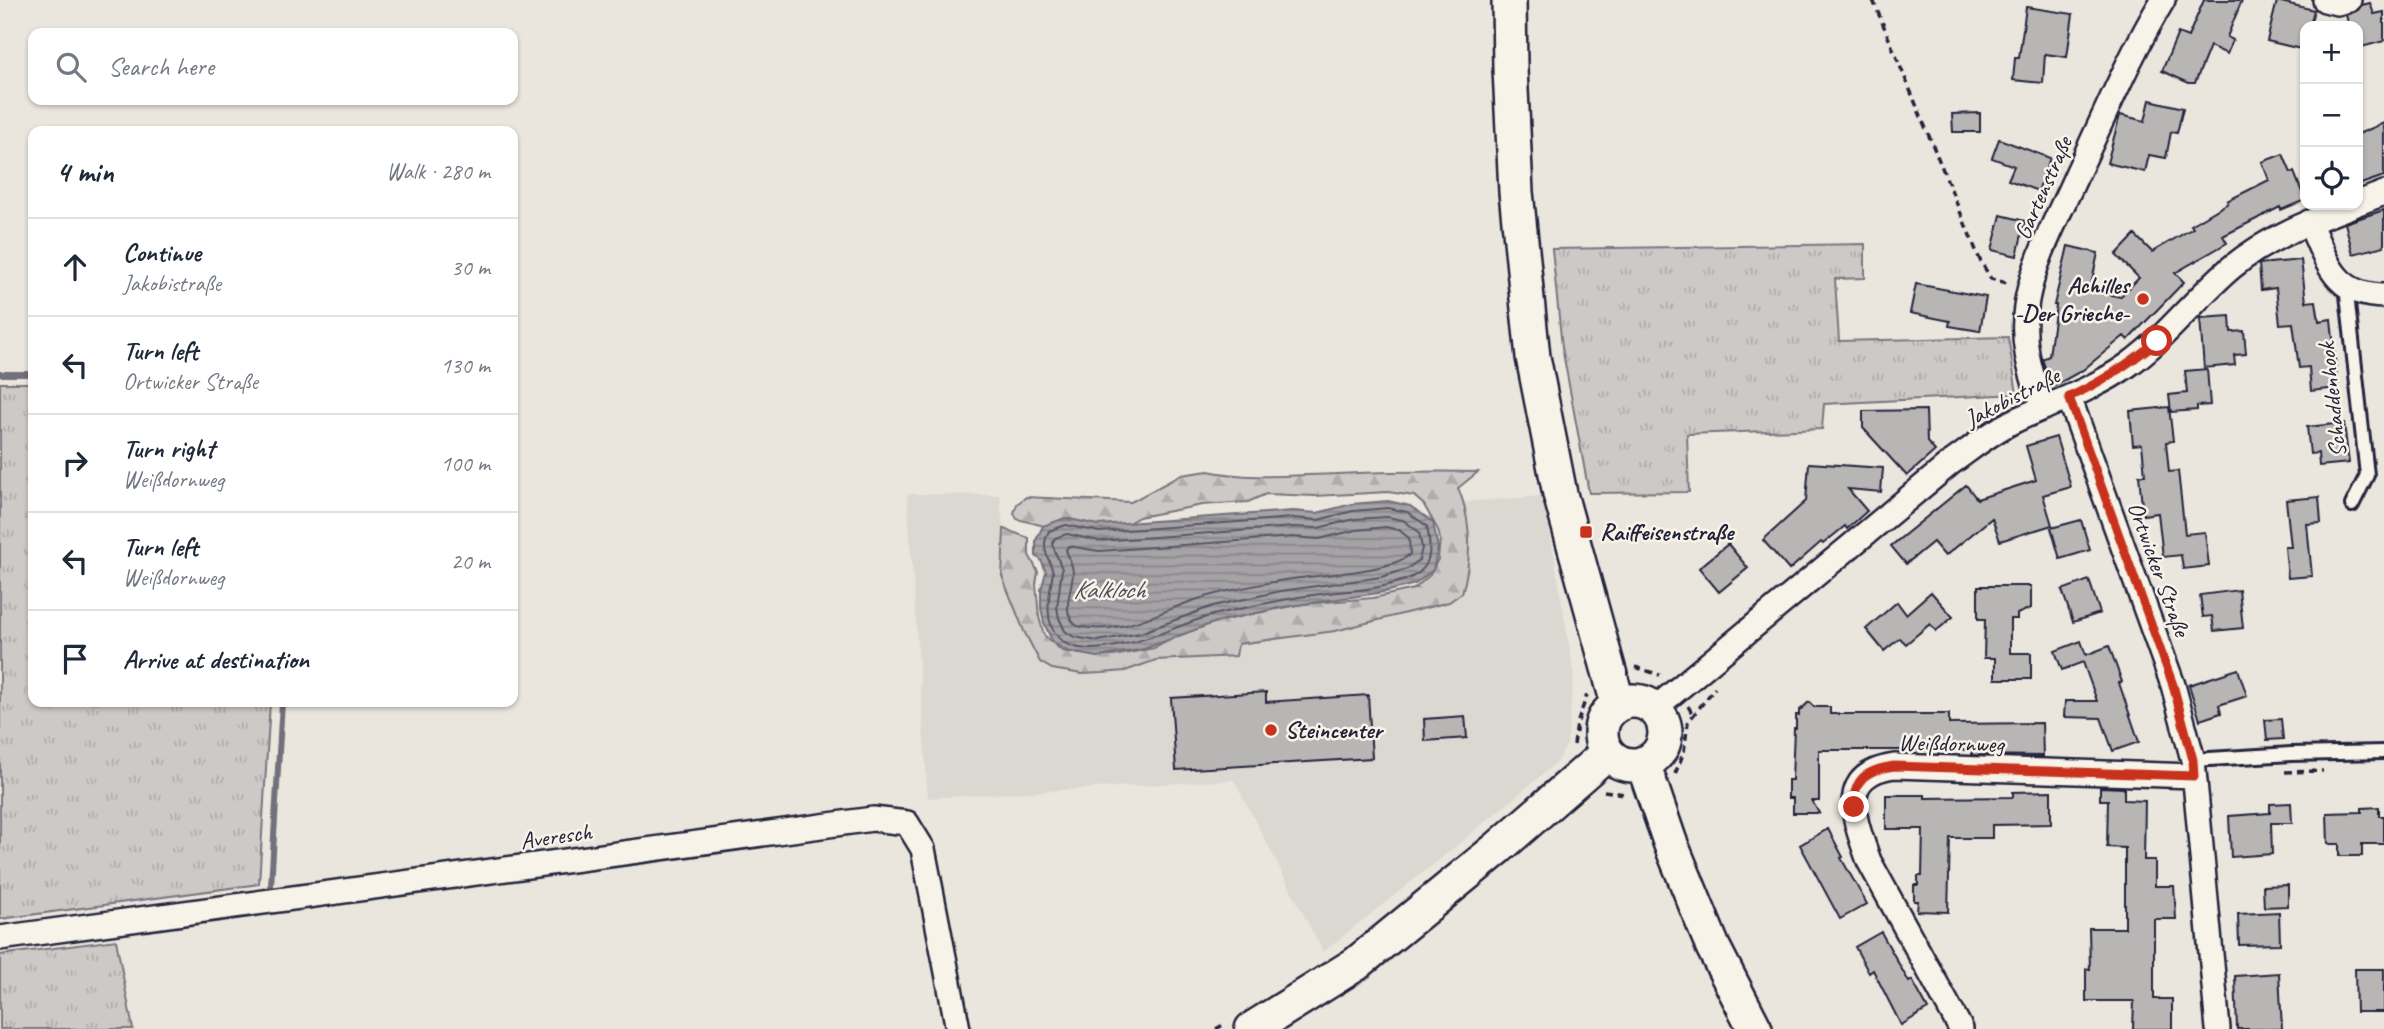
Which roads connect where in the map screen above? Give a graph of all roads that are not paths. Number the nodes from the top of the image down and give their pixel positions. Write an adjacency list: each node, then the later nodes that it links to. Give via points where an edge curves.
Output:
1 (1509, 0): 15 (street, via 1516,192 1533,357 1560,494)
2 (2163, 0): 12 (street, Gartenstraße, via 2069,192 2030,289 2026,357)
3 (2325, 0): 4 (street)
4 (2349, 0)
5 (2384, 193): 6 (street, Jakobistraße)
6 (2363, 201)
7 (2340, 210): 8 (street, Jakobistraße)
8 (2309, 222): 9 (street, Schaddenhook, via 2332,271); 11 (street, Jakobistraße, via 2232,267 2128,365)
9 (2346, 286): 10 (street, via 2357,293); 13 (lane, Schaddenhook, via 2367,475)
10 (2384, 296)
11 (2069, 397): 12 (street, Jakobistraße); 19 (street, Ortwicker Straße, via 2173,685)
12 (2044, 408): 14 (street, Jakobistraße, via 2011,422 1952,462)
13 (2352, 505)
14 (1666, 699): 15 (street); 18 (street, via 1665,738 1654,757)
15 (1618, 704): 17 (street, via 1601,726)
16 (2384, 752): 19 (lane, via 2291,754)
17 (1607, 753): 18 (street, via 1625,764); 21 (street, via 1356,964)
18 (1643, 763): 23 (street, via 1713,947)
19 (2194, 768): 24 (street, Weißdornweg, via 1894,766 1867,774 1858,784 1854,807 1869,861); 25 (street, Ortwicker Straße)
20 (0, 939): 22 (street, Averesch, via 873,819 907,823 923,849)
21 (1239, 1026)
22 (958, 1029)
23 (1755, 1029)
24 (1961, 1029)
25 (2218, 1029)

